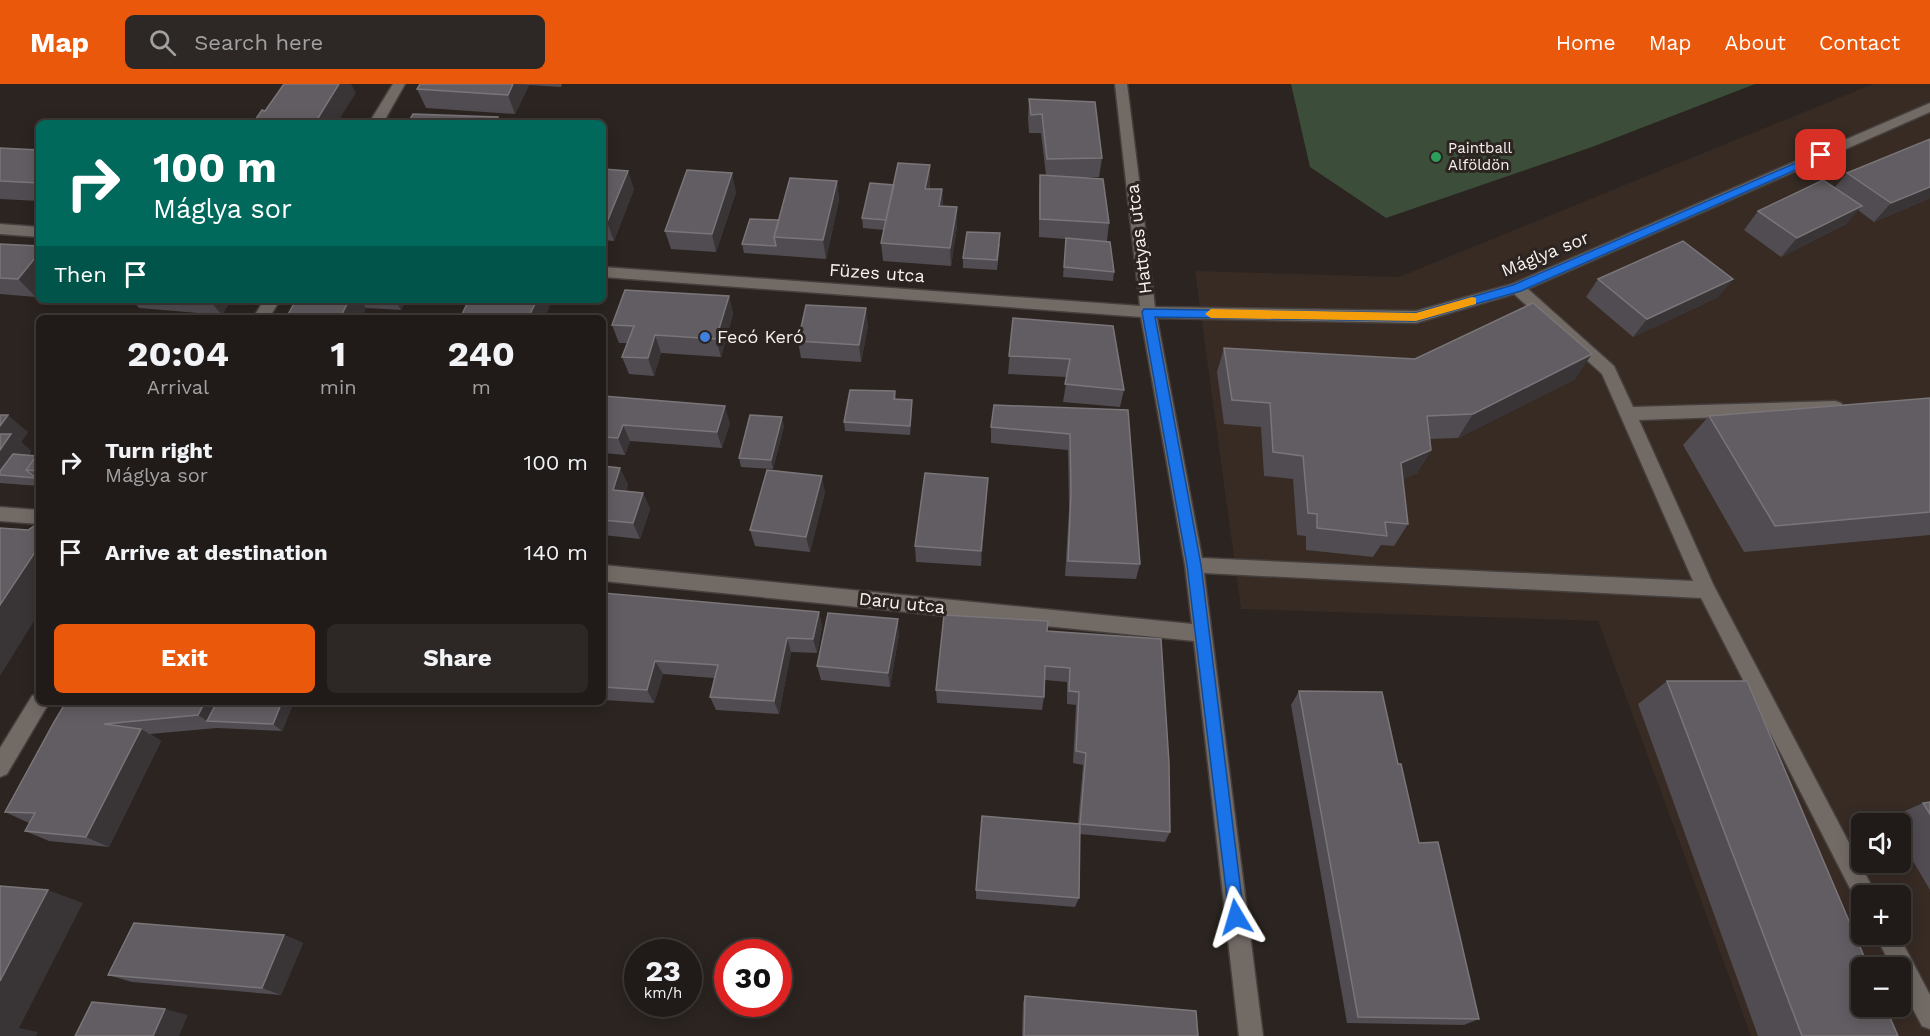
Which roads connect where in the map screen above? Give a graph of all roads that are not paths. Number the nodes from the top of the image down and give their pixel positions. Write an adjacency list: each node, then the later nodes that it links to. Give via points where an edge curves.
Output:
1 (399, 84): 4 (street)
2 (1121, 84): 9 (street, Hattyas utca)
3 (1930, 107): 8 (street, Máglya sor)
4 (378, 120)
5 (0, 229): 6 (street)
6 (36, 232)
7 (606, 272): 9 (street, Füzes utca)
8 (1517, 288): 9 (street, Máglya sor, via 1416,317); 11 (street, via 1608,370)
9 (1148, 312): 14 (street, Hattyas utca)
10 (1849, 406): 11 (street)
11 (1628, 414): 16 (street)
12 (0, 514): 13 (street)
13 (36, 517)
14 (1194, 565): 16 (street); 17 (street, Hattyas utca)
15 (606, 573): 17 (street, Daru utca)
16 (1706, 590): 20 (street)
17 (1200, 633): 23 (street, Hattyas utca)
18 (37, 705): 19 (street)
19 (0, 767)
20 (1860, 885)
21 (1892, 945): 22 (street)
22 (1930, 1018)
23 (1251, 1036)

